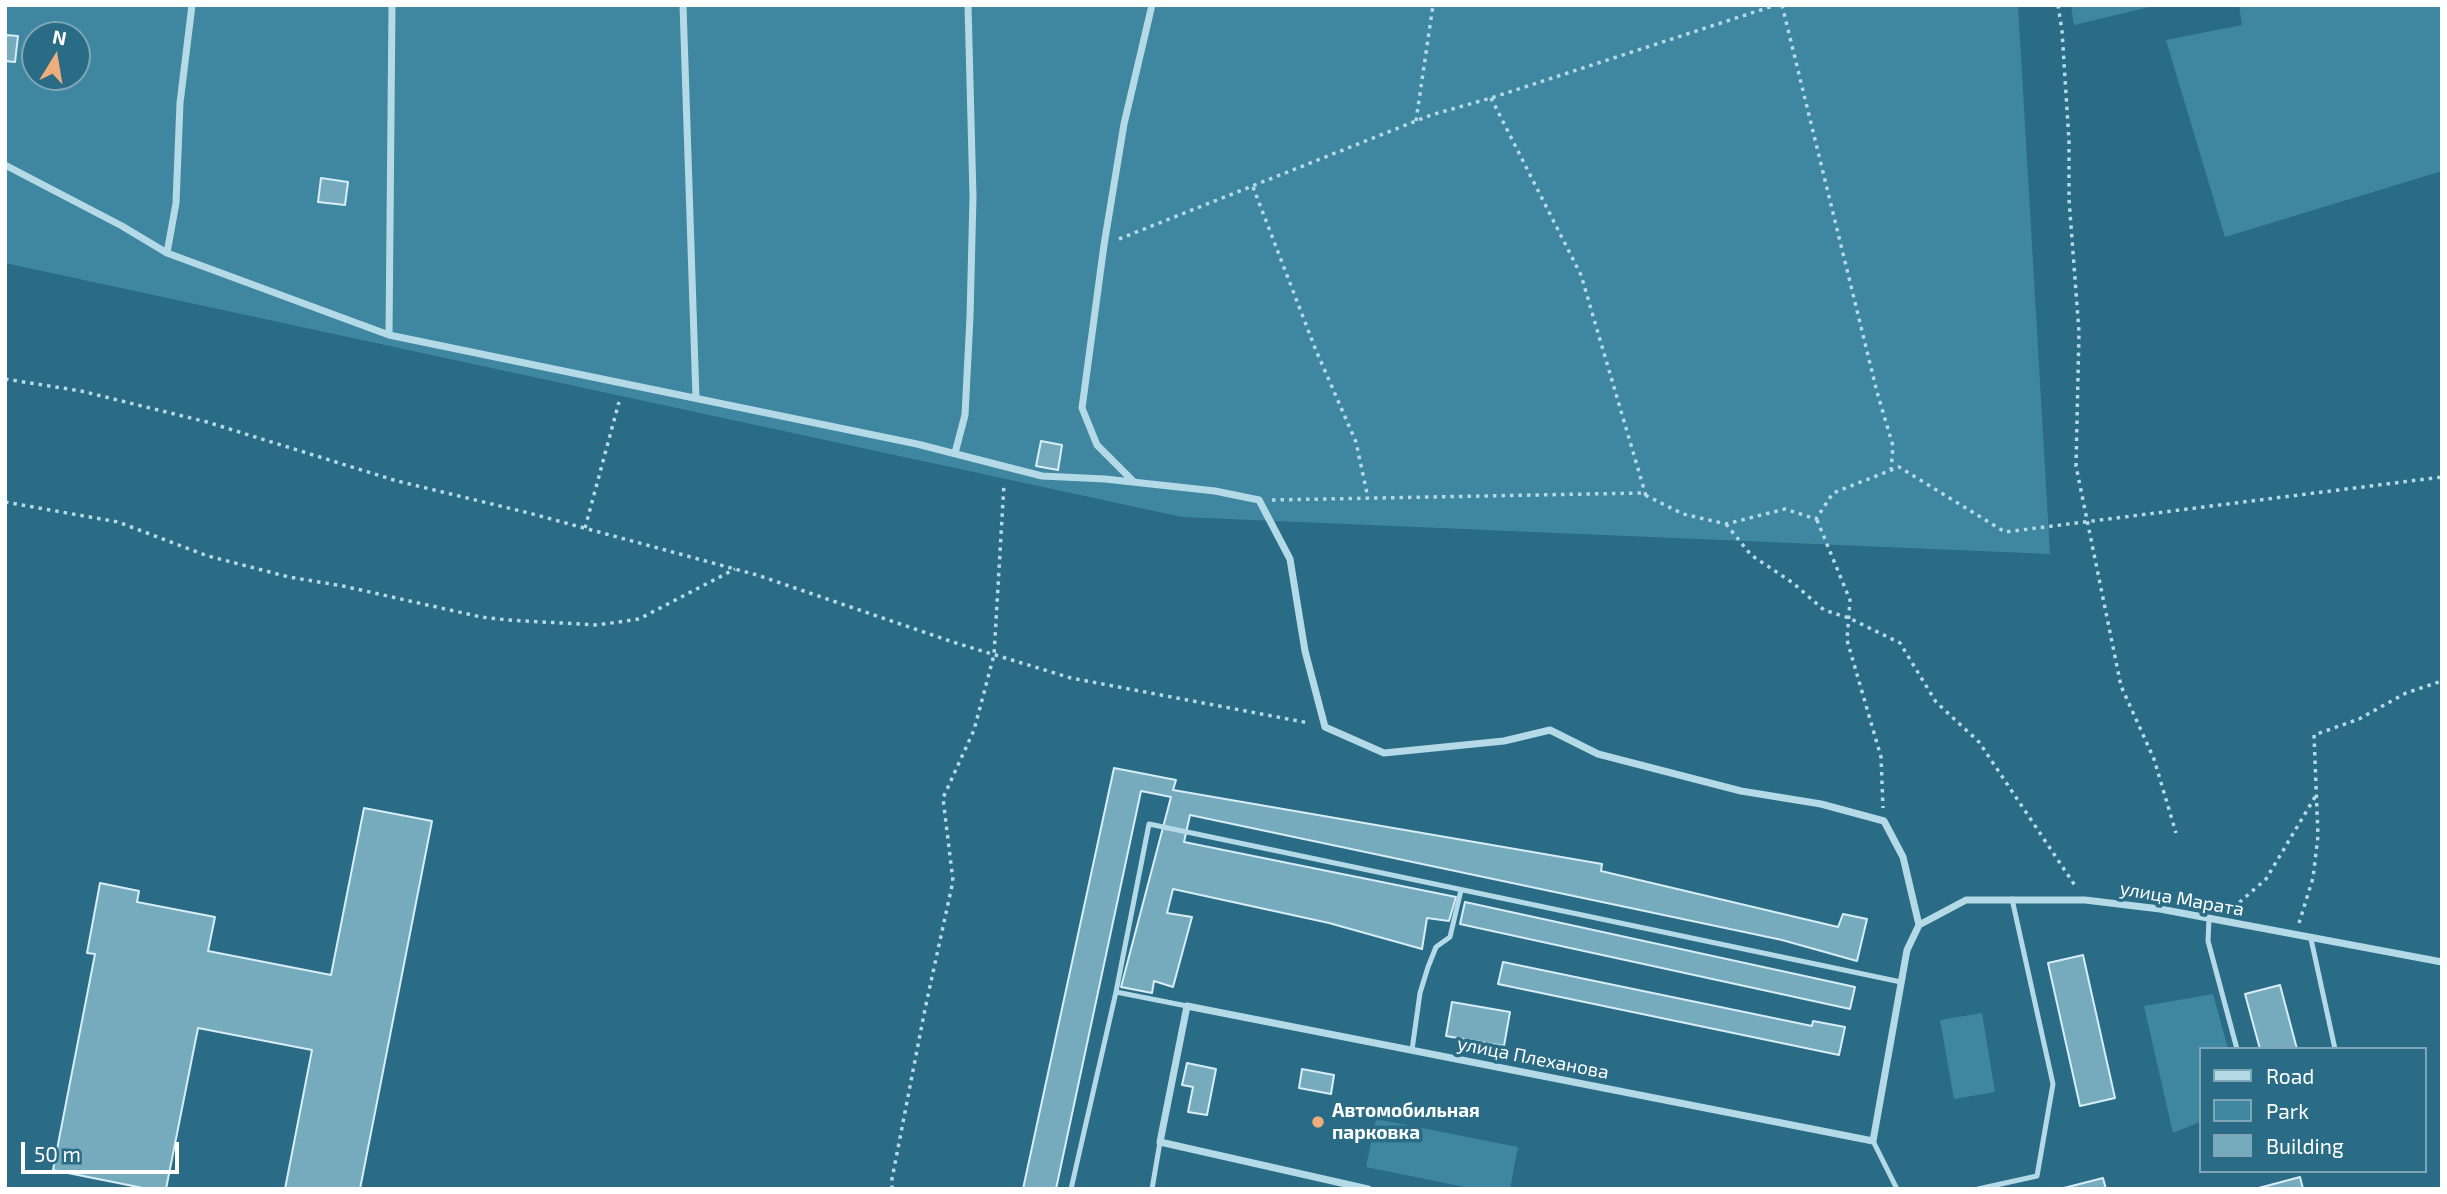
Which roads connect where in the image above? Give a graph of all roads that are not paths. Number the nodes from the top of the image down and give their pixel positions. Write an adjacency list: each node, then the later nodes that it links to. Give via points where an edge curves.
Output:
1 (192, 5): 7 (street, via 180,103 176,204)
2 (392, 5): 8 (street)
3 (683, 5): 9 (street)
4 (968, 5): 10 (street, via 971,277 965,415)
5 (1152, 5): 11 (street, via 1124,124 1082,408 1097,444)
6 (5, 165): 7 (street)
7 (167, 253): 8 (street)
8 (389, 335): 9 (street)
9 (696, 398): 10 (street)
10 (955, 453): 11 (street, via 1042,476)
11 (1133, 482): 15 (street, via 1259,500 1290,559 1304,651 1325,727 1384,753 1504,741 1550,730 1598,754 1884,821 1903,857)
12 (1461, 890): 18 (lane); 19 (lane, via 1149,824); 23 (lane, via 1450,937 1436,947 1420,993)
13 (2012, 899): 14 (street, улица Марата, via 2085,900); 15 (street, улица Марата, via 1966,900); 30 (lane, via 2053,1084 2037,1176)
14 (2209, 919): 16 (street, улица Марата); 21 (lane, via 2208,941)
15 (1919, 925): 18 (street, via 1907,950)
16 (2311, 939): 17 (street, улица Марата); 22 (lane)
17 (2442, 962)
18 (1902, 982): 24 (street)
19 (1116, 992): 20 (lane); 26 (lane)
20 (1187, 1006): 23 (street, улица Плеханова); 25 (street)
21 (2236, 1047)
22 (2335, 1047)
23 (1412, 1050): 24 (street, улица Плеханова)
24 (1874, 1141): 29 (lane)
25 (1160, 1142): 27 (lane); 28 (street)
26 (1071, 1189)
27 (1152, 1189)
28 (1368, 1189)
29 (1897, 1189)
30 (1978, 1189)

